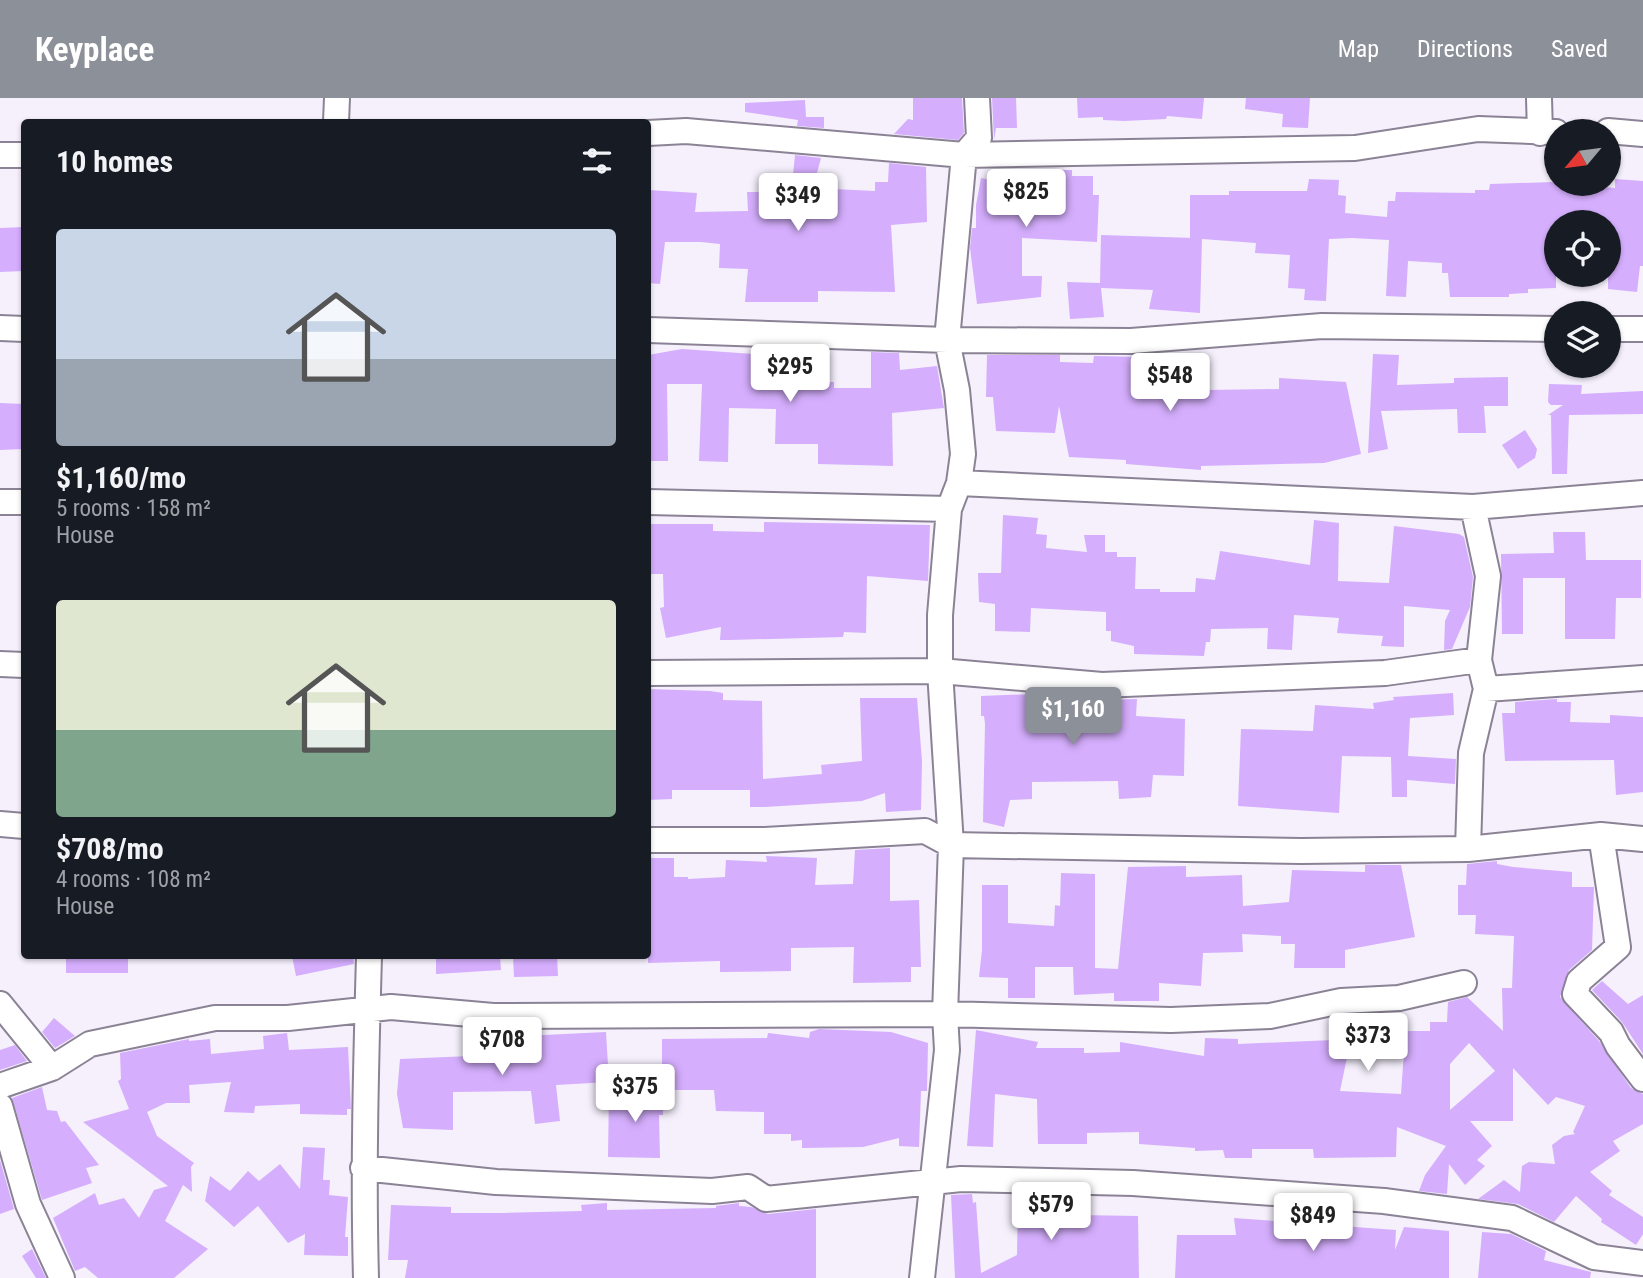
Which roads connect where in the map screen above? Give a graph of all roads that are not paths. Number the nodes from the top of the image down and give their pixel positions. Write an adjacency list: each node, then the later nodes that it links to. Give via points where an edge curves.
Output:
1 (337, 98): 4 (street)
2 (977, 98): 12 (street, via 979,138)
3 (1539, 98): 5 (street)
4 (336, 119)
5 (1545, 119)
6 (1544, 132): 12 (street, via 1478,129 1355,148)
7 (1621, 132): 9 (street)
8 (651, 133): 12 (street, via 686,131)
9 (1643, 134)
10 (0, 155): 11 (street)
11 (21, 155)
12 (964, 155): 19 (street)
13 (0, 328): 14 (street)
14 (21, 329)
15 (1544, 329): 19 (street, via 1322,326 1131,341)
16 (1621, 329): 17 (street)
17 (1643, 329)
18 (651, 330): 19 (street)
19 (947, 340): 20 (street, via 963,454)
20 (959, 482): 25 (street); 26 (street)
21 (1643, 493): 25 (street)
22 (0, 502): 23 (street)
23 (21, 502)
24 (651, 502): 26 (street)
25 (1473, 507): 27 (street, via 1488,576)
26 (949, 509): 30 (street)
27 (1479, 660): 30 (street, via 1385,673 1101,685); 33 (street)
28 (0, 664): 29 (street)
29 (21, 665)
30 (940, 671): 31 (street); 39 (street)
31 (651, 673)
32 (1643, 678): 33 (street)
33 (1486, 689): 40 (street, via 1471,753)
34 (0, 824): 35 (street)
35 (21, 826)
36 (1601, 835): 37 (street); 40 (street); 47 (street, via 1618,947 1579,981 1575,994 1611,1032)
37 (1643, 839)
38 (651, 840): 39 (street, via 765,840 925,831)
39 (951, 845): 40 (street); 45 (street)
40 (1468, 849)
41 (369, 959): 44 (street)
42 (1464, 983): 45 (street, via 1399,998 1341,1001 1270,1016 1171,1020)
43 (0, 1004): 46 (street)
44 (367, 1012): 45 (street, via 391,1007 493,1016); 46 (street, via 203,1020 90,1044); 50 (street)
45 (944, 1014): 51 (street, via 947,1050)
46 (52, 1068): 48 (street)
47 (1643, 1079)
48 (0, 1086)
49 (0, 1106): 53 (street, via 28,1204)
50 (363, 1168): 51 (street, via 496,1182 699,1190 748,1187 766,1199); 54 (street)
51 (931, 1184): 52 (street, via 961,1179 1133,1183 1384,1201 1512,1218 1594,1257); 55 (street)
52 (1643, 1263)
53 (62, 1278)
54 (366, 1278)
55 (922, 1278)

